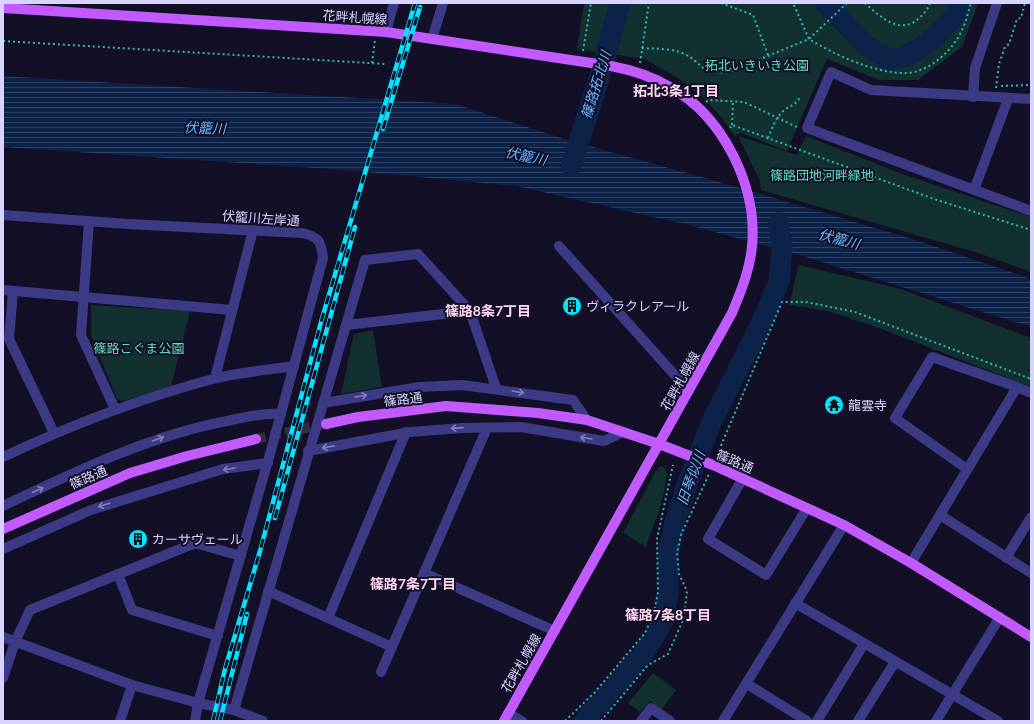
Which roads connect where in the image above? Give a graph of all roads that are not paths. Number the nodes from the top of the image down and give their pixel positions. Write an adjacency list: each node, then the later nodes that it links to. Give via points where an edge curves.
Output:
1 (394, 3): 5 (street)
2 (443, 3): 6 (street)
3 (998, 3): 7 (street, via 975,68)
4 (3, 8): 5 (main road, 花畔札幌線)
5 (381, 31): 6 (main road, 花畔札幌線)
6 (432, 39): 25 (main road, 花畔札幌線, via 584,57 634,71 672,87 706,115 729,146 745,185 752,228 751,260 732,313)
7 (973, 97): 8 (street); 10 (street, via 871,90 831,72 807,128)
8 (1008, 99): 9 (street); 10 (street)
9 (1031, 99)
10 (974, 190): 11 (street)
11 (1031, 211)
12 (3, 215): 13 (street, 伏籠川左岸通)
13 (89, 221): 14 (street, 伏籠川左岸通); 17 (street)
14 (253, 230): 18 (street); 21 (street, 伏籠川左岸通, via 302,233 314,236 321,245 323,258)
15 (559, 246): 25 (street)
16 (8, 291): 17 (street); 35 (street, via 9,338)
17 (82, 297): 18 (street); 28 (street, via 81,335)
18 (232, 310): 22 (street)
19 (470, 311): 20 (street); 20 (street, via 418,254 365,260); 24 (street)
20 (346, 325): 27 (street)
21 (294, 366): 22 (street); 29 (street, 伏籠川左岸通)
22 (214, 378): 28 (street)
23 (1017, 387): 26 (street); 41 (street); 41 (street, via 932,357 895,418)
24 (496, 388): 27 (street, one-way to 24, via 420,387 462,385); 30 (street, one-way to 30, via 573,400)
25 (689, 391): 37 (main road, 花畔札幌線)
26 (1031, 393)
27 (323, 402): 38 (street)
28 (116, 409): 35 (street)
29 (281, 414): 40 (street, 伏籠川左岸通); 43 (street, one-way to 29, via 76,472 160,438 265,413)
30 (587, 420): 31 (main road, 篠路通, via 538,413 446,406 358,417); 34 (main road, 篠路通)
31 (326, 424)
32 (487, 428): 33 (street, one-way to 33); 34 (street, one-way to 32, via 604,441 521,427); 53 (street)
33 (406, 432): 38 (street, one-way to 38); 58 (street)
34 (622, 432): 37 (main road, 篠路通)
35 (54, 433): 39 (street)
36 (256, 439): 48 (main road, 篠路通, via 130,473)
37 (659, 444): 42 (main road, 篠路通); 60 (main road, 花畔札幌線)
38 (308, 451): 56 (street)
39 (3, 457)
40 (269, 459): 49 (street, one-way to 49, via 223,469 91,510); 50 (street, 伏籠川左岸通)
41 (967, 469): 45 (street)
42 (743, 478): 44 (main road, 篠路通); 44 (street, via 708,539 766,575)
43 (3, 506)
44 (807, 508): 47 (main road, 篠路通)
45 (940, 515): 51 (street); 52 (street)
46 (1031, 517): 51 (street)
47 (844, 525): 52 (main road, 篠路通); 57 (street)
48 (3, 529)
49 (3, 549)
50 (241, 556): 55 (street, via 195,543); 61 (street, 伏籠川左岸通)
51 (1006, 558): 54 (street)
52 (911, 563): 59 (main road, 篠路通)
53 (424, 573): 60 (street); 66 (street)
54 (1031, 573)
55 (118, 574): 61 (street, via 132,610); 64 (street, via 30,610)
56 (268, 591): 58 (street); 74 (street)
57 (795, 603): 65 (street); 70 (street)
58 (328, 618): 66 (street)
59 (1000, 618): 63 (main road, 篠路通); 72 (street)
60 (555, 631): 75 (main road, 花畔札幌線)
61 (218, 636): 73 (street, 伏籠川左岸通)
62 (3, 637): 64 (street)
63 (1031, 637)
64 (15, 642): 69 (street); 71 (street)
65 (864, 644): 67 (street); 84 (street)
66 (392, 647): 68 (street)
67 (895, 662): 72 (street); 85 (street)
68 (381, 672)
69 (3, 678)
70 (747, 684): 82 (street); 83 (street)
71 (132, 685): 73 (street); 76 (street)
72 (953, 694): 86 (street); 87 (street)
73 (198, 703): 74 (street); 77 (street, 伏籠川左岸通)
74 (234, 710): 78 (street)
75 (506, 717): 79 (street)
76 (120, 721)
77 (195, 721)
78 (263, 721)
79 (522, 721)
80 (641, 721): 81 (street, via 651,708)
81 (670, 721)
82 (723, 721)
83 (807, 721)
84 (817, 721)
85 (858, 721)
86 (936, 721)
87 (998, 721)

